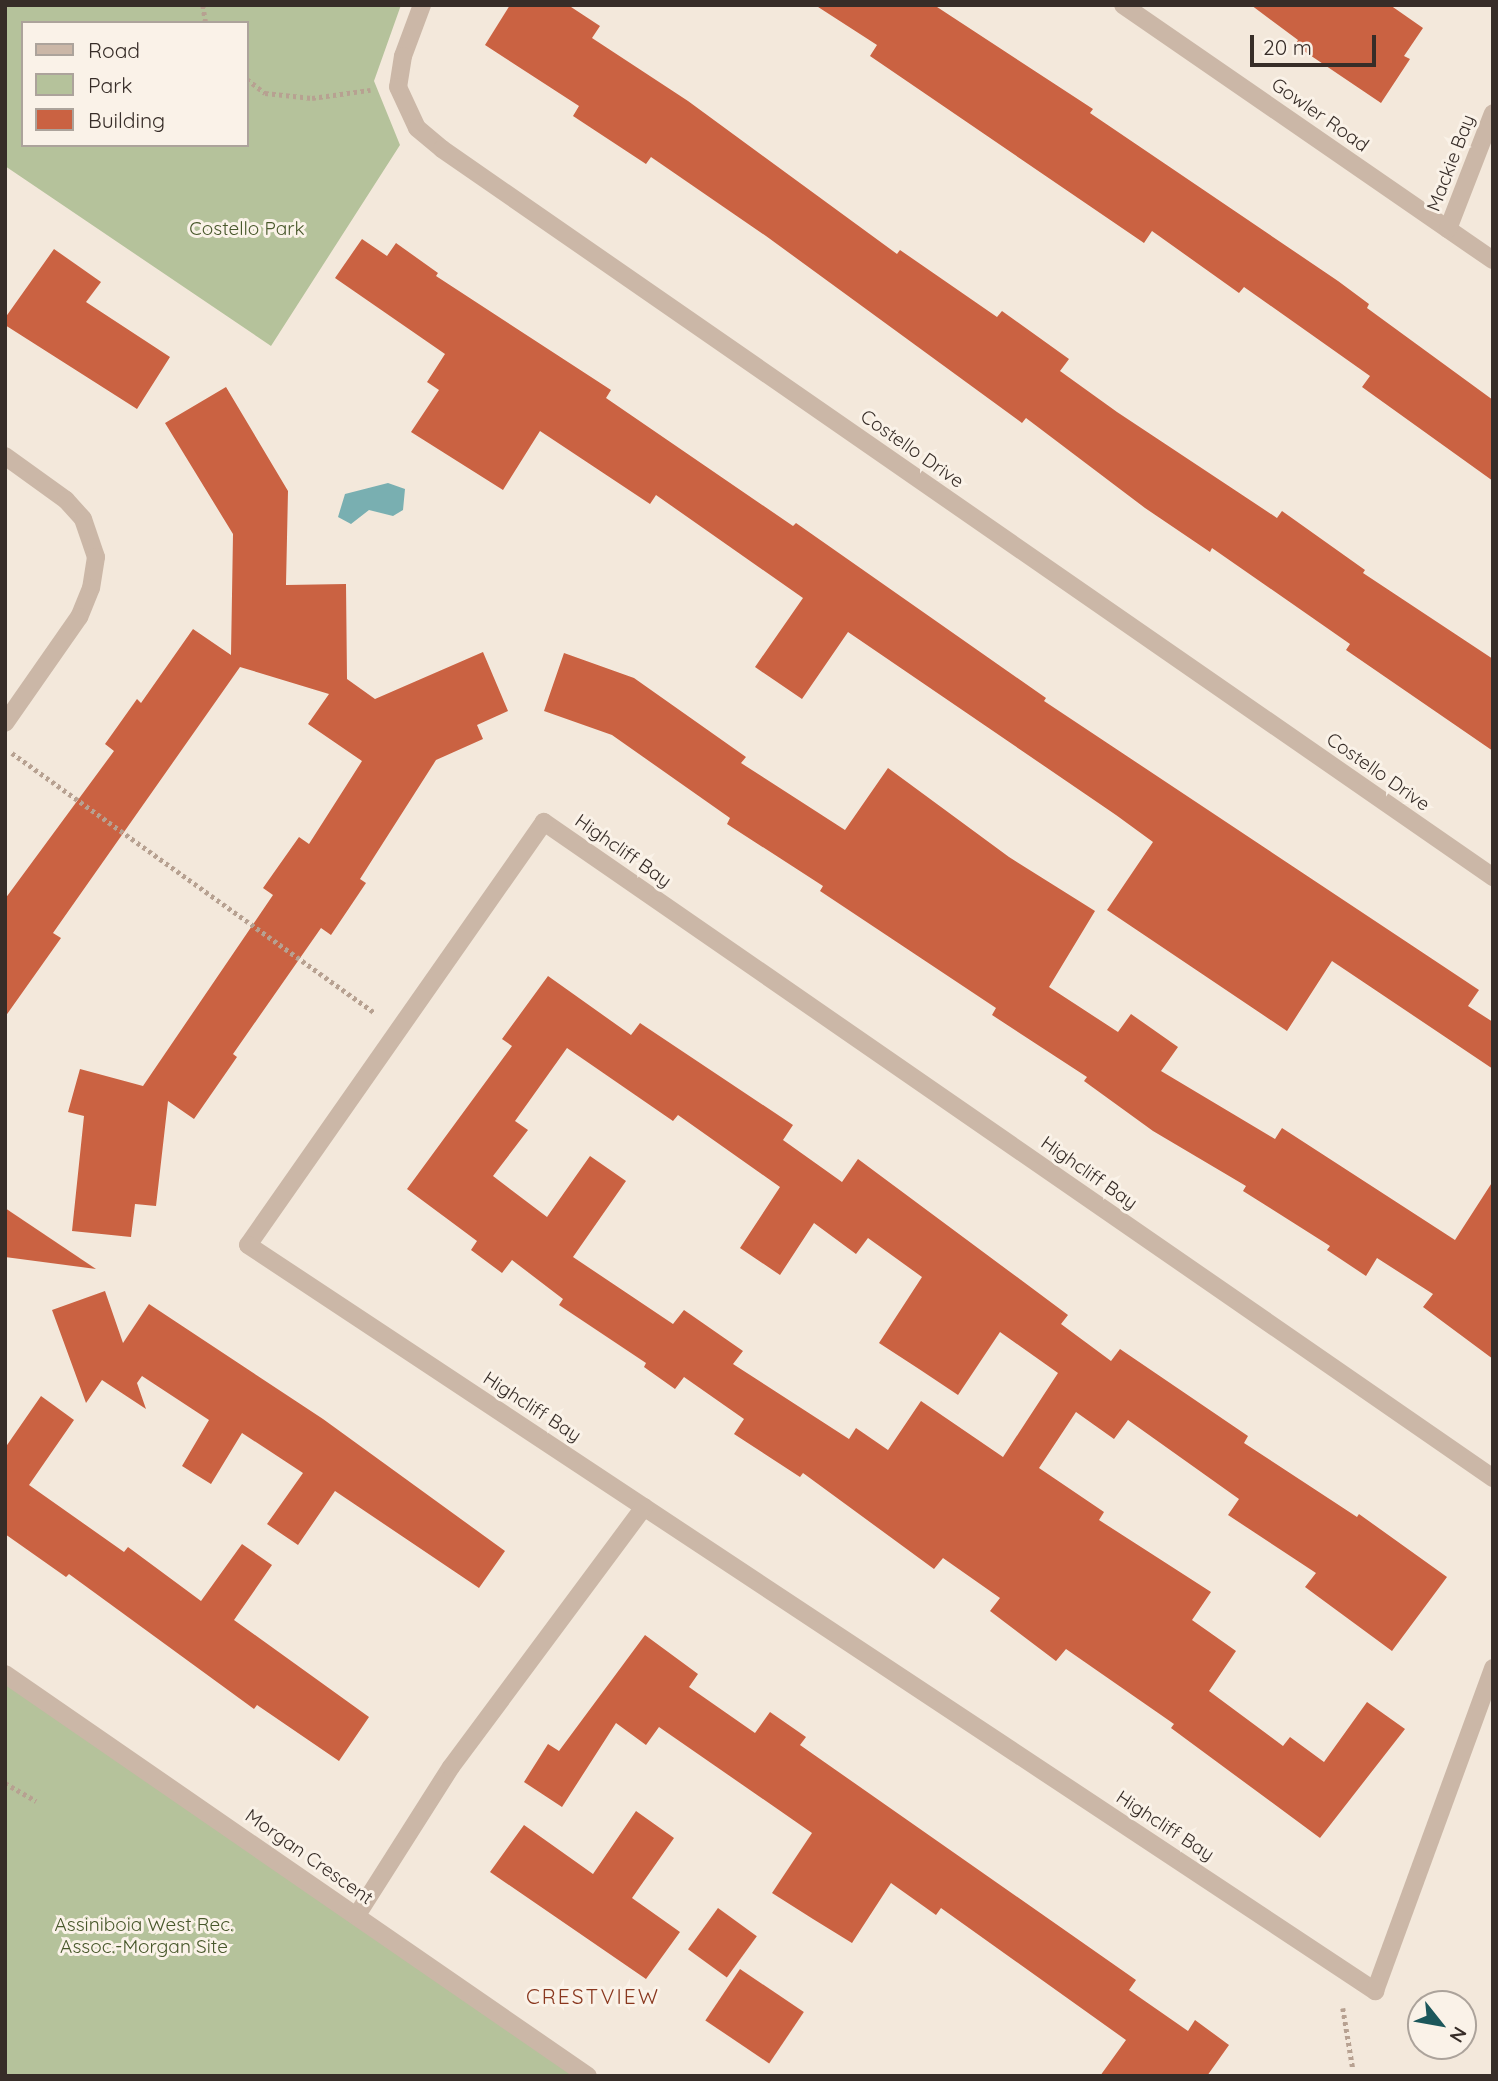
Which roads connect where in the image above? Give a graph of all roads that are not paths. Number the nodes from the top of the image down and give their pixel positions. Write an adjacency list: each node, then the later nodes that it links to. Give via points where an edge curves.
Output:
1 (422, 5): 8 (street, Costello Drive, via 403,56 398,87 418,128 442,149)
2 (1123, 5): 4 (street, Gowler Road)
3 (1493, 113): 4 (street, Mackie Bay)
4 (1448, 229): 5 (street, Gowler Road)
5 (1493, 260)
6 (5, 456): 7 (street, via 66,500 83,519 96,557 91,588 79,617)
7 (5, 723)
8 (1493, 877)
9 (1493, 1478): 10 (street, Highcliff Bay, via 544,822 248,1245)
10 (644, 1507): 11 (street, Highcliff Bay, via 1375,1991); 13 (street, via 451,1767)
11 (1493, 1668)
12 (5, 1674): 13 (street, Morgan Crescent)
13 (357, 1915): 14 (street, Morgan Crescent)
14 (588, 2076)

